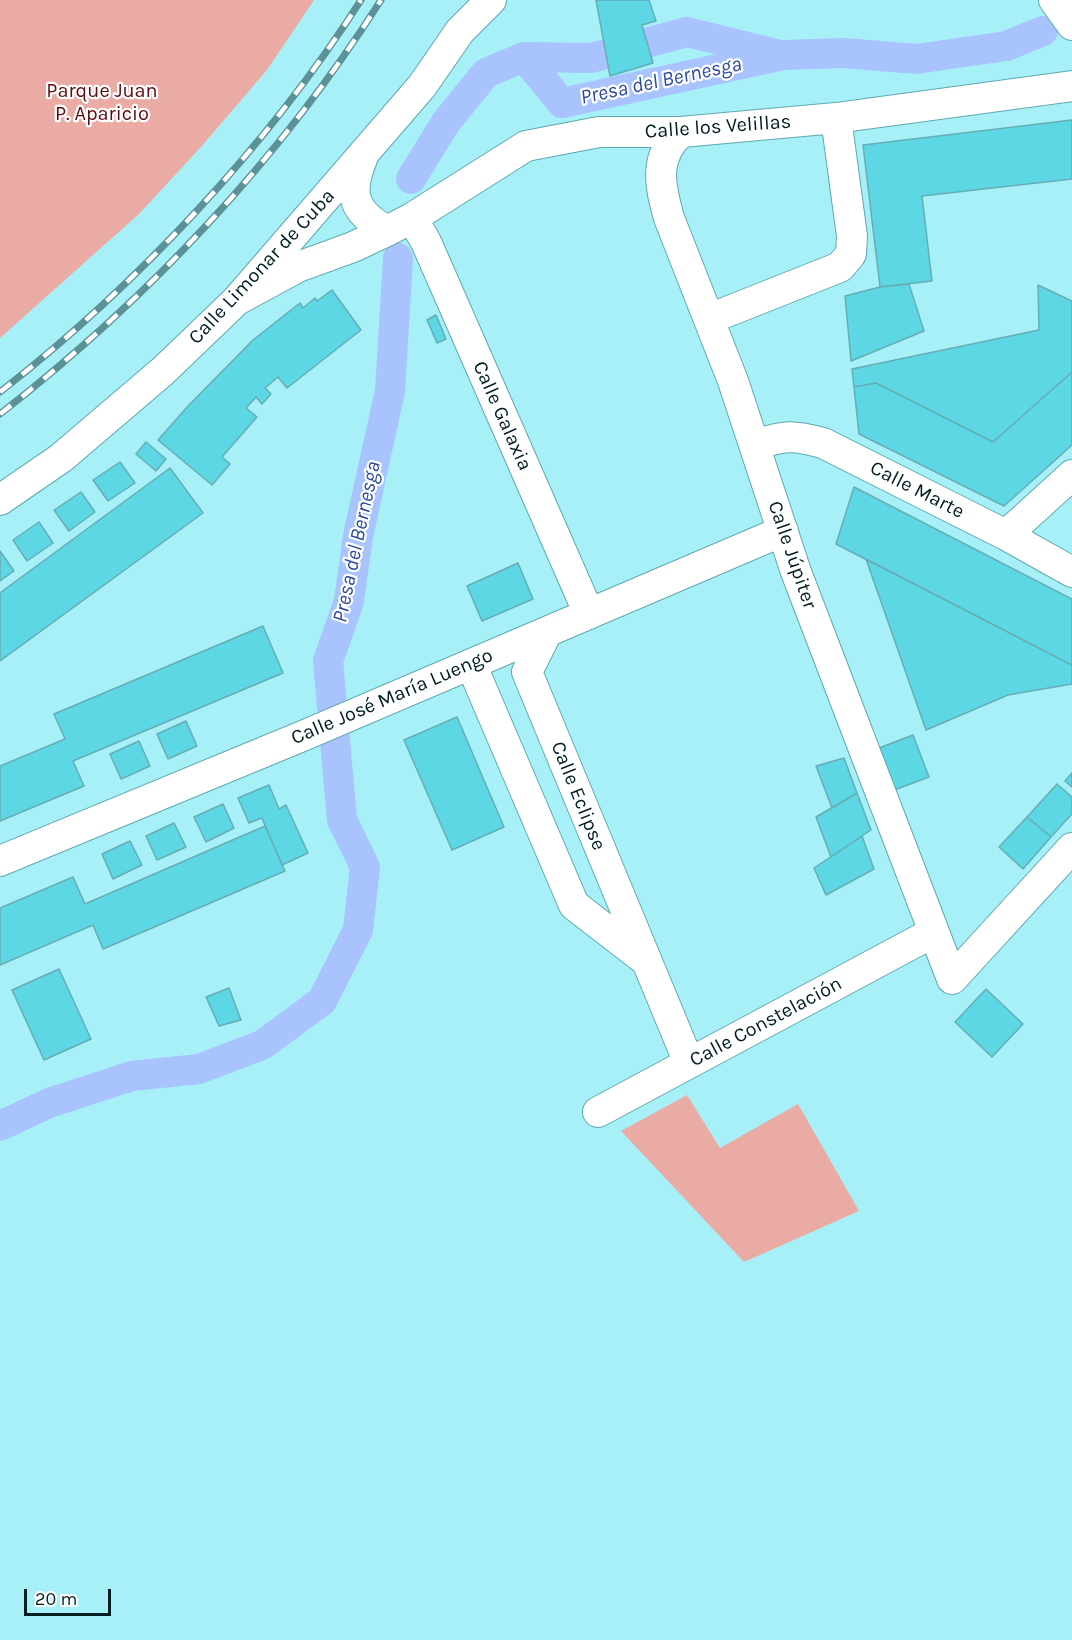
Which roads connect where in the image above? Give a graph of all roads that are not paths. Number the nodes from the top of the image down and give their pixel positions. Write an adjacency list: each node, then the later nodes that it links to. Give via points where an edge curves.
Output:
1 (491, 0): 7 (street, Calle Limonar de Cuba, via 460,31 422,86)
2 (1054, 0): 3 (street)
3 (1072, 25)
4 (1072, 86): 5 (street, Calle los Velillas)
5 (836, 118): 6 (street, Calle los Velillas); 10 (street, via 852,236 850,254 840,267)
6 (681, 132): 8 (street, Calle los Velillas, via 599,132 525,146); 10 (street, Calle Júpiter, via 670,141 662,158 662,193)
7 (365, 154): 8 (street, via 354,188 356,205 365,217); 9 (street, Calle Limonar de Cuba)
8 (400, 225): 9 (street, Calle los Velillas, via 298,267); 17 (street, Calle Galaxia, via 430,250)
9 (237, 300): 13 (street, Calle Limonar de Cuba, via 164,372 61,458)
10 (709, 319): 11 (street, Calle Júpiter)
11 (755, 445): 14 (street, Calle Júpiter); 15 (street, Calle Marte, via 797,436 823,443)
12 (1072, 475): 15 (street)
13 (0, 500)
14 (783, 531): 17 (street, Calle José María Luengo); 22 (street, Calle Júpiter)
15 (1006, 535): 16 (street, Calle Marte)
16 (1072, 572)
17 (589, 615): 18 (street, Calle José María Luengo)
18 (546, 632): 19 (street, Calle José María Luengo); 23 (street, Calle Eclipse, via 527,672)
19 (471, 664): 21 (street, Calle José María Luengo); 23 (street, Calle Eclipse, via 574,905)
20 (1072, 848): 22 (street, Calle Júpiter, via 952,979)
21 (0, 861)
22 (934, 932): 24 (street, Calle Constelación)
23 (646, 961): 24 (street, Calle Eclipse)
24 (689, 1063): 25 (street, Calle Constelación)
25 (598, 1112)

